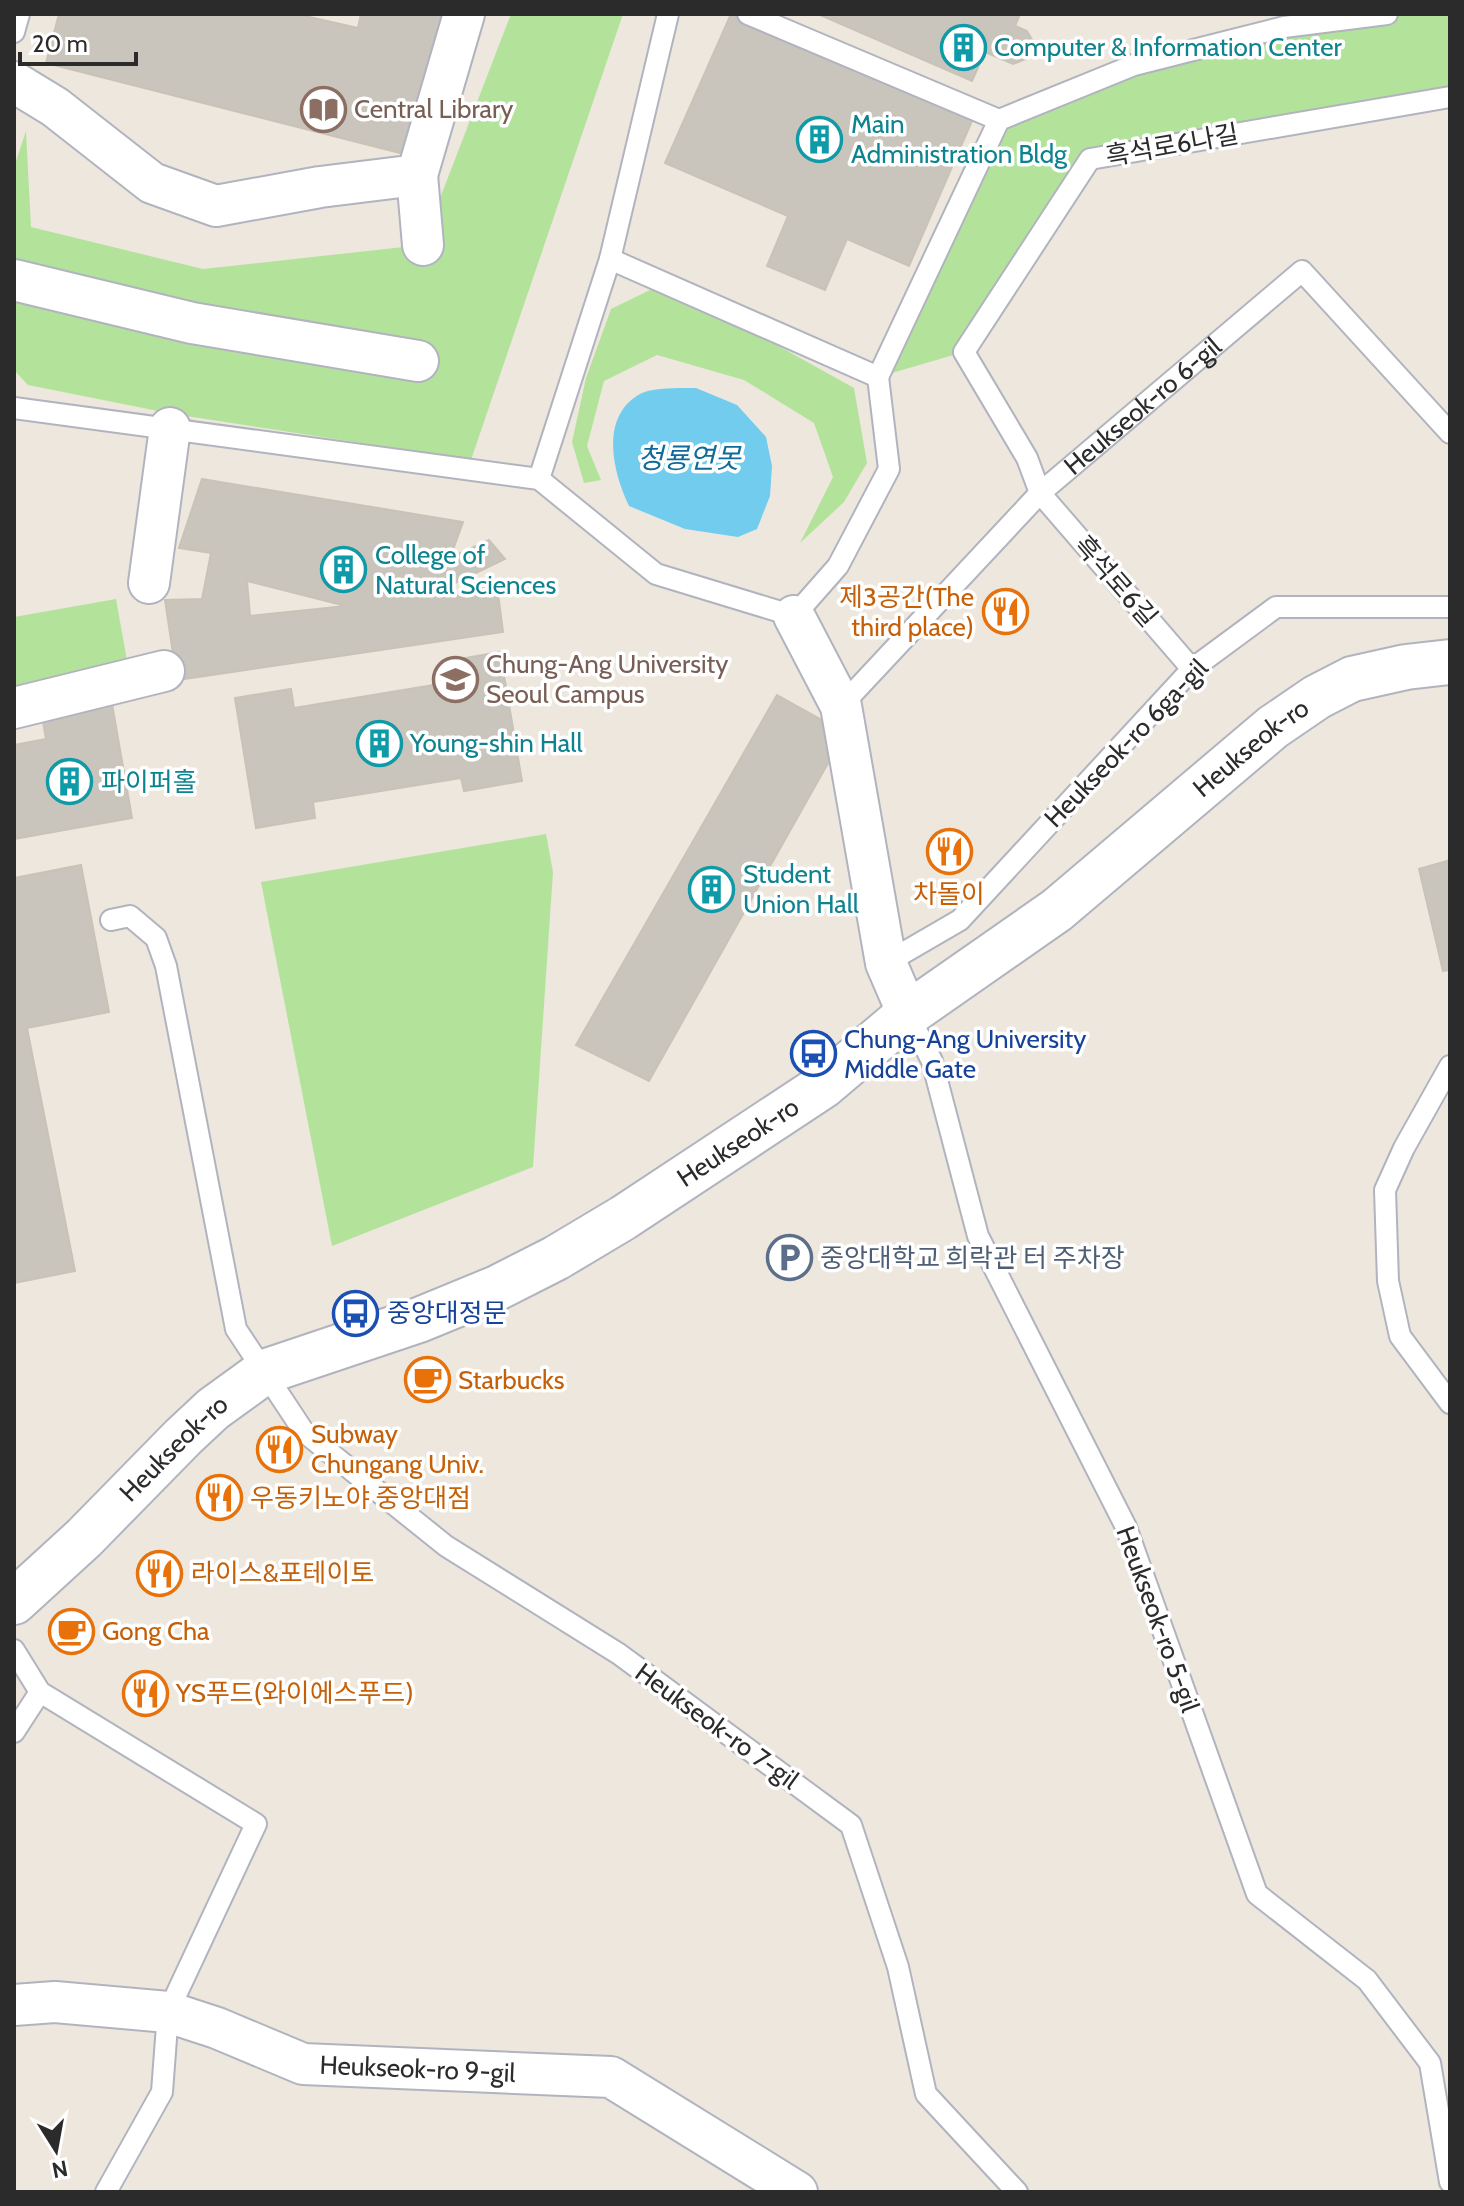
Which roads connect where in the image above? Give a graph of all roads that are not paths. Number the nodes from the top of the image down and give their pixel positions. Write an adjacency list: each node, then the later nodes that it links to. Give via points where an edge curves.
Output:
1 (19, 14): 6 (lane)
2 (464, 14): 10 (street)
3 (668, 14): 12 (lane)
4 (748, 14): 9 (lane)
5 (1387, 14): 9 (lane, via 1284,27 1134,65)
6 (14, 32)
7 (14, 82): 10 (street, via 55,107 152,183 216,206)
8 (1450, 97): 20 (lane, 흑석로6나길, via 1090,159 964,352 1027,458)
9 (999, 120): 15 (lane)
10 (417, 175): 11 (street)
11 (423, 245)
12 (610, 259): 15 (lane); 19 (lane)
13 (14, 280): 14 (street, via 192,323)
14 (418, 361)
15 (878, 377): 23 (lane, via 889,469 838,566)
16 (14, 408): 17 (lane)
17 (170, 428): 19 (lane); 21 (street)
18 (1450, 433): 20 (lane, Heukseok-ro 6-gil, via 1302,271)
19 (539, 479): 23 (lane, via 656,574)
20 (1040, 493): 25 (lane, 흑석로6길); 27 (lane, Heukseok-ro 6-gil)
21 (149, 583)
22 (1450, 607): 25 (lane, Heukseok-ro 6ga-gil, via 1276,607)
23 (794, 616): 27 (street)
24 (1450, 662): 31 (street, Heukseok-ro, via 1352,679 1317,697 1273,727 1057,910)
25 (1192, 669): 30 (lane, Heukseok-ro 6ga-gil, via 960,920)
26 (164, 671): 28 (street)
27 (841, 706): 30 (street)
28 (14, 708)
29 (111, 920): 33 (lane, Heukseok-ro 7-gil, via 130,916 156,938 166,966 236,1329)
30 (886, 963): 31 (street)
31 (908, 1014): 33 (street, Heukseok-ro, via 823,1086 556,1258 419,1320); 41 (lane, Heukseok-ro 5-gil, via 932,1061 978,1236 1126,1527 1257,1894 1367,1980 1430,2063)
32 (1450, 1066): 34 (lane, via 1385,1190 1388,1281 1400,1336)
33 (264, 1372): 35 (street, Heukseok-ro, via 213,1409); 44 (lane, Heukseok-ro 7-gil, via 304,1432 446,1546 619,1654 851,1825 898,1967 926,2094)
34 (1450, 1403)
35 (14, 1602)
36 (14, 1650): 37 (lane)
37 (40, 1692): 38 (lane); 40 (lane, via 256,1824)
38 (14, 1732)
39 (14, 2005): 40 (street, Heukseok-ro 9-gil, via 55,2002)
40 (168, 2012): 42 (lane, via 162,2092); 43 (street, Heukseok-ro 9-gil, via 303,2064 611,2077)
41 (1450, 2182)
42 (106, 2192)
43 (797, 2192)
44 (1017, 2192)

